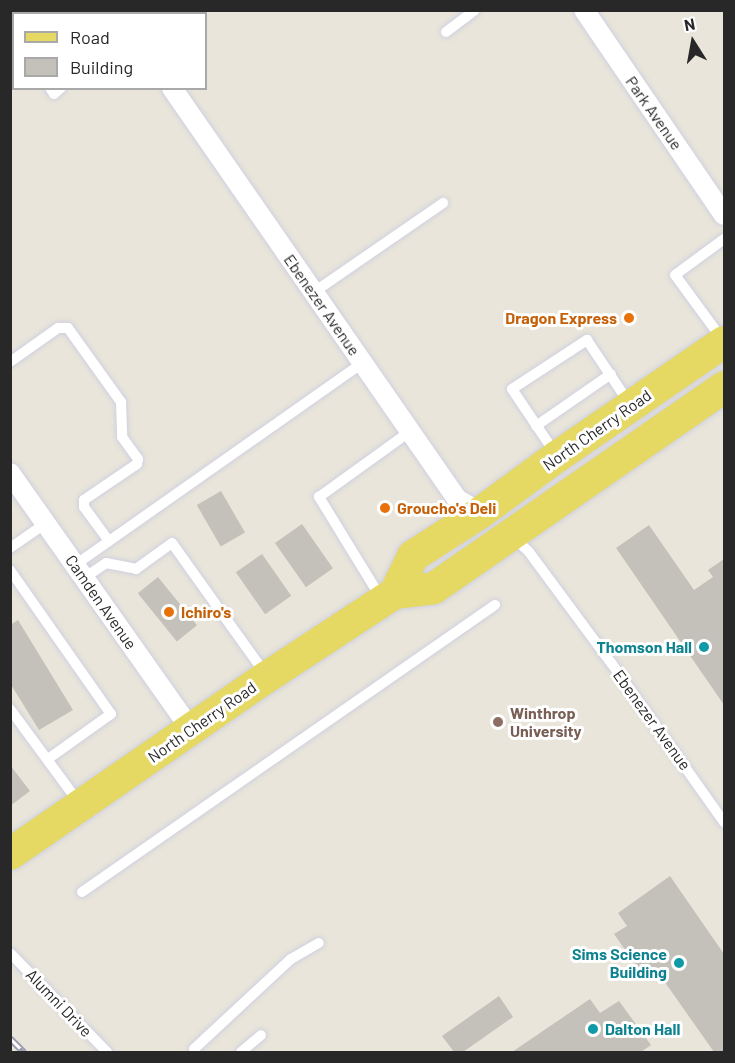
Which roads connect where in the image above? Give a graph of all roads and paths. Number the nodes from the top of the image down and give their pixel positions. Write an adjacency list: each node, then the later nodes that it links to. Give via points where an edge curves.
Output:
1 (475, 10): 3 (lane)
2 (584, 10): 6 (street, Park Avenue)
3 (446, 32)
4 (173, 90): 8 (street, Ebenezer Avenue)
5 (443, 203): 8 (lane)
6 (724, 215)
7 (724, 239): 9 (lane, via 675,275)
8 (314, 292): 11 (street, Ebenezer Avenue)
9 (724, 342): 14 (main road, North Cherry Road)
10 (10, 362): 22 (lane, via 58,328 68,328 121,402 122,437 138,459 137,464 84,500 84,507)
11 (363, 363): 16 (street, Ebenezer Avenue); 22 (lane)
12 (611, 374): 14 (lane); 15 (lane); 15 (lane, via 587,340 512,389)
13 (724, 387): 21 (main road, North Cherry Road)
14 (631, 406): 17 (main road, North Cherry Road)
15 (536, 426): 17 (lane)
16 (410, 432): 19 (street, Ebenezer Avenue, via 457,499); 26 (lane, via 319,497)
17 (558, 456): 19 (main road, North Cherry Road)
18 (13, 482): 20 (street, Camden Avenue)
19 (480, 513): 26 (main road, North Cherry Road, via 414,556)
20 (46, 523): 23 (lane); 25 (street, Camden Avenue)
21 (511, 534): 26 (main road, North Cherry Road, via 434,588); 33 (lane, Ebenezer Avenue, via 529,552)
22 (109, 541): 25 (lane)
23 (10, 548)
24 (10, 570): 31 (lane, via 111,714)
25 (79, 571): 28 (lane, via 106,562 136,569 172,543); 30 (street, Camden Avenue)
26 (389, 597): 28 (main road, North Cherry Road)
27 (495, 605): 35 (lane)
28 (267, 677): 30 (main road, North Cherry Road)
29 (10, 710): 31 (lane)
30 (191, 730): 32 (main road, North Cherry Road)
31 (48, 759): 32 (lane)
32 (81, 806): 34 (main road, North Cherry Road)
33 (724, 822)
34 (10, 854)
35 (82, 892)
36 (319, 943): 39 (lane, via 291,959)
37 (10, 953): 40 (lane, Alumni Drive)
38 (261, 1035): 41 (lane)
39 (194, 1049)
40 (107, 1053)
41 (242, 1053)

